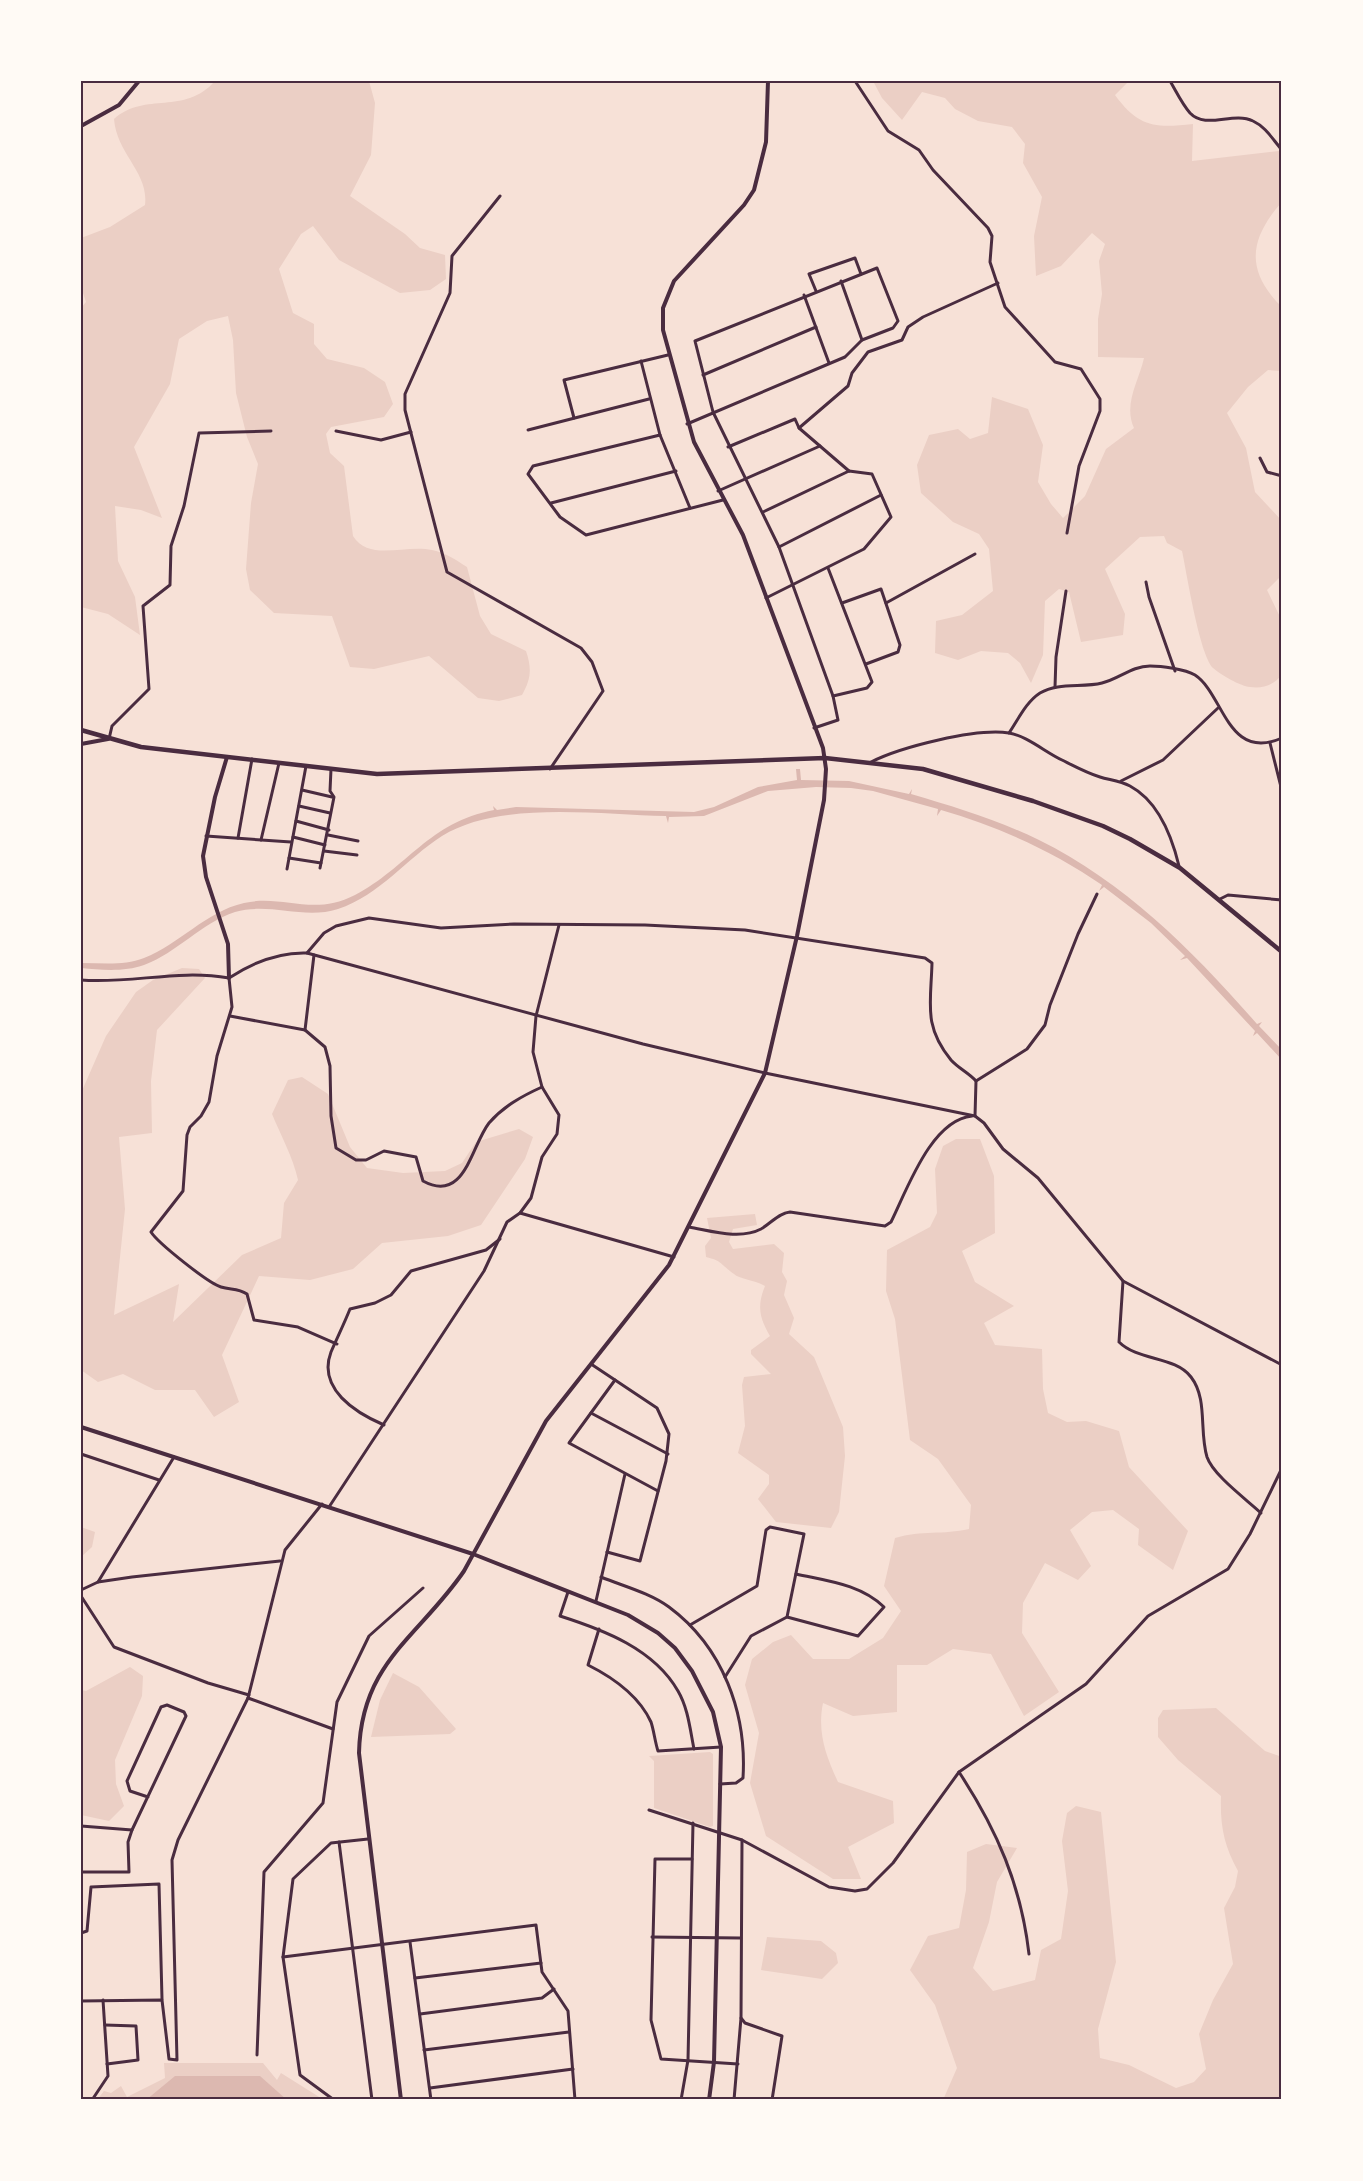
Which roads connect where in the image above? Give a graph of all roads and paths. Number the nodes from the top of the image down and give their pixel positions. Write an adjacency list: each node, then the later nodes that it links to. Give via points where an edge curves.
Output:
1 (139, 81): 5 (street, via 119,105)
2 (768, 81): 15 (street, via 766,142 758,179 744,205 674,281 663,308)
3 (855, 81): 10 (street, via 888,131 919,150 988,228 992,236 990,262)
4 (1170, 81): 6 (street, via 1190,113 1210,121 1247,118 1262,127)
5 (81, 126)
6 (1282, 150)
7 (500, 196): 27 (street, via 452,256 450,293 405,394)
8 (861, 274): 9 (street); 11 (street, via 855,258 809,274); 14 (street, via 877,268 898,321 893,328)
9 (841, 281): 11 (street); 14 (street)
10 (998, 283): 23 (street, via 923,317 908,327 902,340 868,352 852,373 848,386); 42 (street, via 1005,308 1055,362 1081,369 1100,399 1100,411 1079,465)
11 (816, 291): 12 (street)
12 (804, 295): 13 (street); 18 (street, via 695,341)
13 (816, 327): 17 (street); 18 (street)
14 (862, 340): 17 (street, via 845,357)
15 (668, 355): 16 (street); 22 (street)
16 (640, 361): 19 (street); 21 (street, via 564,380)
17 (829, 363): 20 (street)
18 (703, 375): 20 (street)
19 (648, 399): 21 (street); 28 (street)
20 (713, 412): 22 (street); 30 (street)
21 (574, 418): 24 (street)
22 (687, 424): 36 (street)
23 (799, 428): 29 (street); 30 (street, via 795,419)
24 (528, 430)
25 (272, 431): 61 (street, via 199,433 171,546 170,585 143,606 149,689 112,726)
26 (336, 431): 27 (street, via 381,440)
27 (411, 432): 71 (street, via 447,572 581,648 592,662 603,691)
28 (660, 435): 32 (street); 39 (street, via 533,466 528,474)
29 (820, 446): 33 (street); 35 (street)
30 (728, 447): 35 (street)
31 (1260, 458): 34 (street, via 1267,471)
32 (676, 471): 39 (street); 40 (street)
33 (849, 471): 37 (street, via 872,474); 41 (street)
34 (1282, 476)
35 (746, 480): 36 (street); 41 (street)
36 (718, 491): 38 (street)
37 (881, 495): 43 (street); 45 (street, via 891,517 871,544)
38 (723, 500): 40 (street); 49 (street, via 743,535)
39 (551, 502): 40 (street, via 560,517 586,535)
40 (690, 508)
41 (763, 512): 43 (street)
42 (1067, 533)
43 (779, 547): 47 (street)
44 (975, 554): 51 (street)
45 (828, 568): 47 (street); 50 (street)
46 (1146, 582): 53 (street)
47 (794, 584): 49 (street); 55 (street)
48 (1066, 591): 54 (street, via 1056,657)
49 (766, 597): 57 (street)
50 (841, 603): 51 (street, via 881,589); 52 (street)
51 (886, 603): 52 (street, via 900,645 898,652)
52 (866, 664): 55 (street, via 872,682 867,688)
53 (1175, 671): 54 (street, via 1149,666 1105,683); 56 (street, via 1193,674 1201,680)
54 (1056, 687): 59 (street, via 1030,700)
55 (833, 696): 57 (street, via 838,720)
56 (1219, 708): 62 (street, via 1242,736); 72 (street, via 1163,760)
57 (814, 728): 66 (street)
58 (81, 730): 61 (main road)
59 (1009, 733): 68 (street, via 935,741); 72 (street, via 1097,776)
60 (1282, 738): 62 (street)
61 (109, 739): 63 (street); 64 (main road, via 141,747)
62 (1270, 743): 74 (street)
63 (81, 744)
64 (227, 757): 65 (main road); 81 (street)
65 (252, 759): 67 (main road); 83 (street)
66 (825, 759): 68 (main road); 71 (main road); 99 (street, via 824,800)
67 (279, 763): 69 (main road); 84 (street)
68 (868, 763): 93 (main road, via 923,769 1034,801 1103,826)
69 (306, 766): 70 (main road); 73 (street)
70 (331, 769): 71 (main road, via 377,774); 75 (street, via 330,791)
71 (549, 769)
72 (1120, 782): 93 (street, via 1152,804)
73 (302, 790): 75 (street); 76 (street)
74 (1282, 790)
75 (334, 797): 77 (street)
76 (299, 806): 77 (street); 78 (street)
77 (330, 813): 79 (street)
78 (296, 821): 79 (street); 82 (street)
79 (329, 830): 80 (street)
80 (328, 835): 85 (street); 87 (street)
81 (206, 836): 83 (street); 103 (street, via 203,862 225,928)
82 (293, 837): 86 (street); 87 (street)
83 (238, 838): 84 (street)
84 (261, 840): 86 (street)
85 (358, 841)
86 (292, 843): 90 (street)
87 (326, 844): 88 (street)
88 (324, 851): 89 (street); 91 (street)
89 (357, 855)
90 (289, 858): 91 (street); 94 (street)
91 (321, 863): 92 (street)
92 (320, 868)
93 (1180, 868): 96 (main road)
94 (287, 869)
95 (1097, 894): 109 (street, via 1045,1025 1027,1049)
96 (1220, 899): 97 (street, via 1228,895); 100 (main road)
97 (1282, 900)
98 (559, 925): 99 (street, via 645,925); 101 (street, via 441,928 369,918 336,926 324,933); 106 (street)
99 (797, 936): 108 (street); 109 (street, via 925,958 932,963 932,1029 952,1061)
100 (1282, 952)
101 (307, 953): 102 (street); 103 (street, via 272,957)
102 (314, 955): 106 (street); 107 (street)
103 (229, 978): 104 (street, via 194,973 117,982); 105 (street)
104 (81, 980)
105 (231, 1016): 107 (street); 117 (street, via 217,1056 209,1102 190,1127 183,1191 151,1232 204,1277 220,1287 237,1288 247,1294 254,1320 298,1327)
106 (536, 1017): 108 (street); 110 (street, via 533,1053)
107 (305, 1030): 110 (street, via 325,1047 329,1057 336,1148 356,1160 366,1160 384,1150 410,1154 416,1157 423,1181 433,1186 450,1184 459,1178 489,1124 507,1106)
108 (765, 1073): 111 (street); 113 (street)
109 (976, 1081): 111 (street)
110 (542, 1087): 112 (street, via 559,1114 557,1134 542,1157 531,1198)
111 (975, 1116): 113 (street, via 961,1117 928,1150 885,1226 790,1212 745,1234); 116 (street, via 1003,1149 1038,1178)
112 (520, 1213): 114 (street, via 507,1222); 115 (street)
113 (689, 1227): 115 (street)
114 (502, 1238): 117 (street, via 486,1250 411,1271 391,1295 350,1309); 122 (street)
115 (674, 1257): 118 (street)
116 (1123, 1281): 119 (street); 133 (street, via 1119,1342 1140,1355 1185,1369 1200,1392 1207,1458 1215,1471)
117 (337, 1344): 122 (street, via 331,1353 329,1370 336,1392 363,1416)
118 (591, 1364): 120 (street); 135 (street, via 546,1421)
119 (1282, 1365)
120 (615, 1380): 121 (street); 125 (street, via 657,1408 669,1434)
121 (591, 1413): 125 (street); 128 (street, via 569,1443)
122 (384, 1425): 132 (street)
123 (81, 1427): 126 (street)
124 (81, 1454): 129 (street)
125 (668, 1454): 130 (street)
126 (174, 1457): 129 (street); 131 (street)
127 (1282, 1468): 133 (street)
128 (625, 1474): 130 (street); 134 (street)
129 (159, 1480): 139 (street)
130 (658, 1491): 134 (street, via 640,1561)
131 (322, 1504): 132 (street); 136 (street)
132 (329, 1507): 135 (street)
133 (1261, 1512): 153 (street, via 1228,1569 1148,1616 1086,1684)
134 (607, 1552): 138 (street)
135 (473, 1554): 142 (street); 161 (street, via 452,1587 389,1658 363,1712 359,1753)
136 (280, 1560): 139 (street); 149 (street)
137 (796, 1574): 145 (street); 145 (street, via 853,1587 871,1594 884,1607 858,1636); 146 (street, via 804,1533 770,1527 766,1530 758,1586)
138 (601, 1577): 144 (street); 146 (street, via 667,1606)
139 (98, 1582): 141 (street)
140 (423, 1588): 150 (street, via 369,1636 338,1702)
141 (81, 1590)
142 (569, 1590): 144 (street); 147 (street, via 560,1616)
143 (81, 1596): 149 (street, via 114,1647)
144 (596, 1600): 151 (street, via 658,1633 675,1648 702,1688)
145 (787, 1617): 148 (street, via 751,1636)
146 (690, 1624): 148 (street)
147 (599, 1629): 152 (street, via 646,1656 678,1691); 152 (street, via 588,1665 608,1675 637,1702 651,1722 658,1751)
148 (725, 1677): 154 (street, via 743,1729 744,1759 743,1778 736,1783)
149 (248, 1697): 150 (street); 180 (street, via 178,1840 172,1860 177,2060 169,2059)
150 (334, 1729): 187 (street, via 323,1803 264,1872)
151 (722, 1747): 152 (street); 154 (street)
152 (694, 1749)
153 (959, 1772): 162 (street, via 893,1863 867,1889 829,1887); 174 (street, via 1007,1857)
154 (720, 1784): 160 (street)
155 (148, 1797): 155 (street, via 186,1716 166,1705 161,1707 127,1781 130,1791); 159 (street)
156 (649, 1810): 157 (street)
157 (693, 1824): 160 (street); 164 (street)
158 (81, 1826): 159 (street)
159 (132, 1830): 165 (street, via 128,1842 129,1872)
160 (718, 1833): 162 (street); 169 (street)
161 (368, 1839): 163 (street); 172 (street)
162 (742, 1840): 170 (street)
163 (339, 1842): 173 (street); 175 (street, via 331,1843 293,1879)
164 (693, 1859): 167 (street, via 655,1859); 168 (street)
165 (81, 1872)
166 (81, 1933): 180 (street, via 87,1931 91,1887 159,1884)
167 (652, 1937): 168 (street); 188 (street, via 651,2020 661,2059)
168 (691, 1938): 169 (street); 188 (street)
169 (716, 1938): 170 (street); 189 (street)
170 (741, 1938): 183 (street)
171 (410, 1942): 172 (street); 176 (street, via 536,1925); 177 (street)
172 (381, 1945): 173 (street); 197 (street)
173 (353, 1948): 175 (street); 196 (street)
174 (1029, 1954)
175 (284, 1957): 195 (street, via 300,2075)
176 (541, 1963): 177 (street); 178 (street, via 542,1972)
177 (415, 1978): 182 (street)
178 (554, 1989): 182 (street, via 542,1998); 185 (street, via 568,2012)
179 (104, 2000): 180 (street); 181 (street); 184 (street)
180 (162, 2000)
181 (81, 2001)
182 (420, 2014): 186 (street)
183 (741, 2018): 191 (street); 203 (street, via 782,2036)
184 (105, 2025): 190 (street); 190 (street, via 136,2026 137,2034 138,2060)
185 (569, 2032): 186 (street); 192 (street)
186 (424, 2050): 193 (street)
187 (257, 2055)
188 (688, 2060): 189 (street); 200 (street)
189 (714, 2062): 191 (street); 201 (street)
190 (107, 2064): 194 (street, via 108,2076)
191 (738, 2064): 202 (street)
192 (573, 2068): 193 (street); 199 (street)
193 (430, 2088): 198 (street)
194 (92, 2100)
195 (334, 2100)
196 (372, 2100)
197 (401, 2100)
198 (431, 2100)
199 (575, 2100)
200 (681, 2100)
201 (709, 2100)
202 (734, 2100)
203 (772, 2100)

